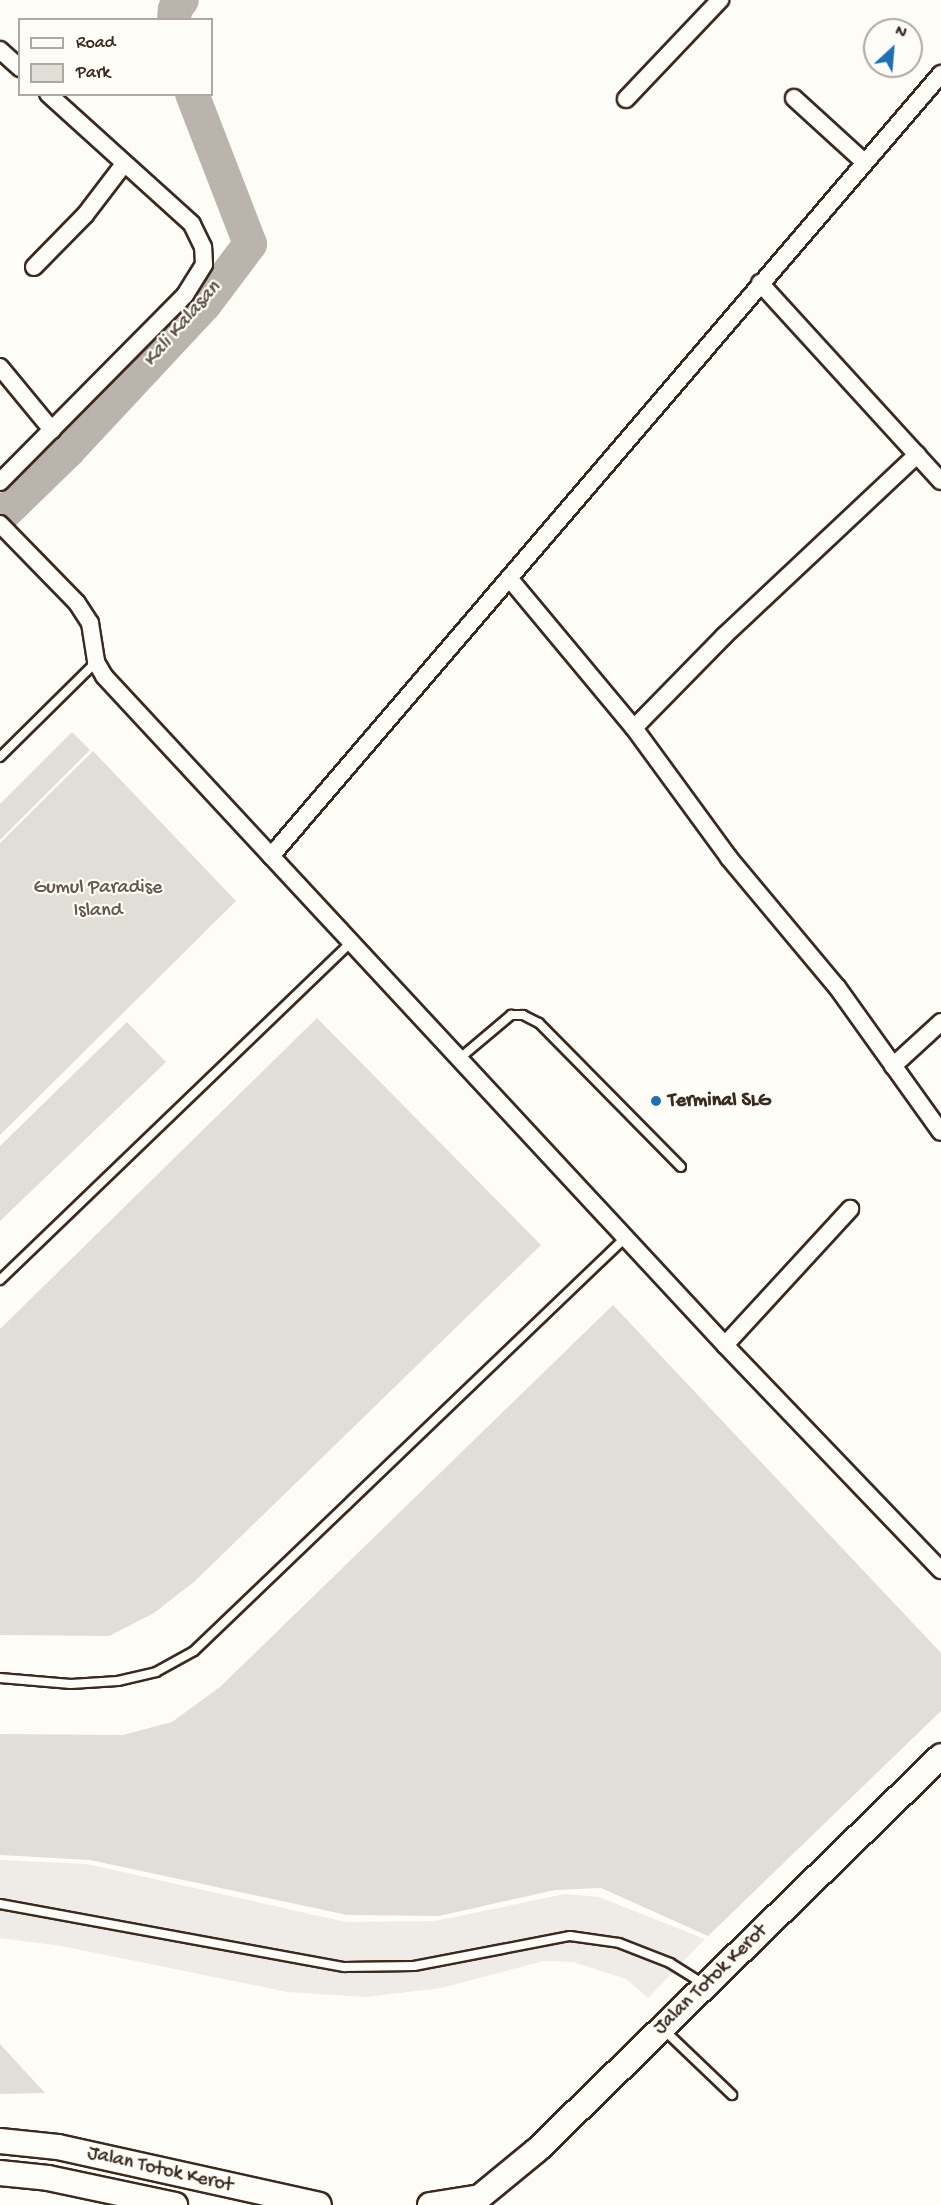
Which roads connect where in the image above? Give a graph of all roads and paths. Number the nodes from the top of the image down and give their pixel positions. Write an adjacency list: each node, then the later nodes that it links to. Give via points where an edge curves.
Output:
1 (720, 0): 7 (street)
2 (0, 50): 3 (street)
3 (18, 66)
4 (941, 74): 8 (street)
5 (50, 96): 9 (street)
6 (794, 98): 8 (street)
7 (626, 99)
8 (864, 162): 11 (street)
9 (124, 164): 10 (street, via 85,215); 13 (street, via 192,224 204,247 204,264 185,295)
10 (34, 267)
11 (760, 283): 14 (street); 18 (street)
12 (0, 367): 13 (street)
13 (52, 430): 16 (street)
14 (917, 455): 15 (street); 20 (street, via 724,636)
15 (941, 481)
16 (0, 482)
17 (0, 524): 19 (street, via 77,603 90,623)
18 (509, 578): 20 (street); 22 (street)
19 (96, 662): 21 (lane); 22 (street, via 104,676)
20 (634, 728): 26 (street, via 729,858 837,987)
21 (0, 757)
22 (271, 856): 23 (street)
23 (351, 942): 25 (street); 31 (lane)
24 (941, 1022): 26 (street)
25 (460, 1058): 28 (lane, via 511,1015 539,1023); 30 (street)
26 (893, 1066): 27 (street)
27 (941, 1132)
28 (681, 1167)
29 (850, 1209): 32 (street)
30 (626, 1237): 32 (street); 34 (lane, via 194,1651 156,1672 118,1681 71,1684)
31 (0, 1280)
32 (725, 1345): 33 (street)
33 (941, 1570)
34 (0, 1678)
35 (941, 1756): 37 (main road, Jalan Totok Kerot)
36 (0, 1904): 37 (lane, via 344,1967 414,1966 570,1936 619,1943 670,1963)
37 (706, 1985): 38 (main road, Jalan Totok Kerot)
38 (662, 2028): 39 (lane); 42 (main road, Jalan Totok Kerot, via 507,2177)
39 (732, 2096)
40 (0, 2140): 44 (main road, Jalan Totok Kerot, via 58,2147)
41 (0, 2173): 43 (main road, Jalan Totok Kerot, via 48,2178)
42 (473, 2201): 45 (main road, Jalan Totok Kerot, via 454,2198)
43 (175, 2205)
44 (318, 2205)
45 (430, 2205)

